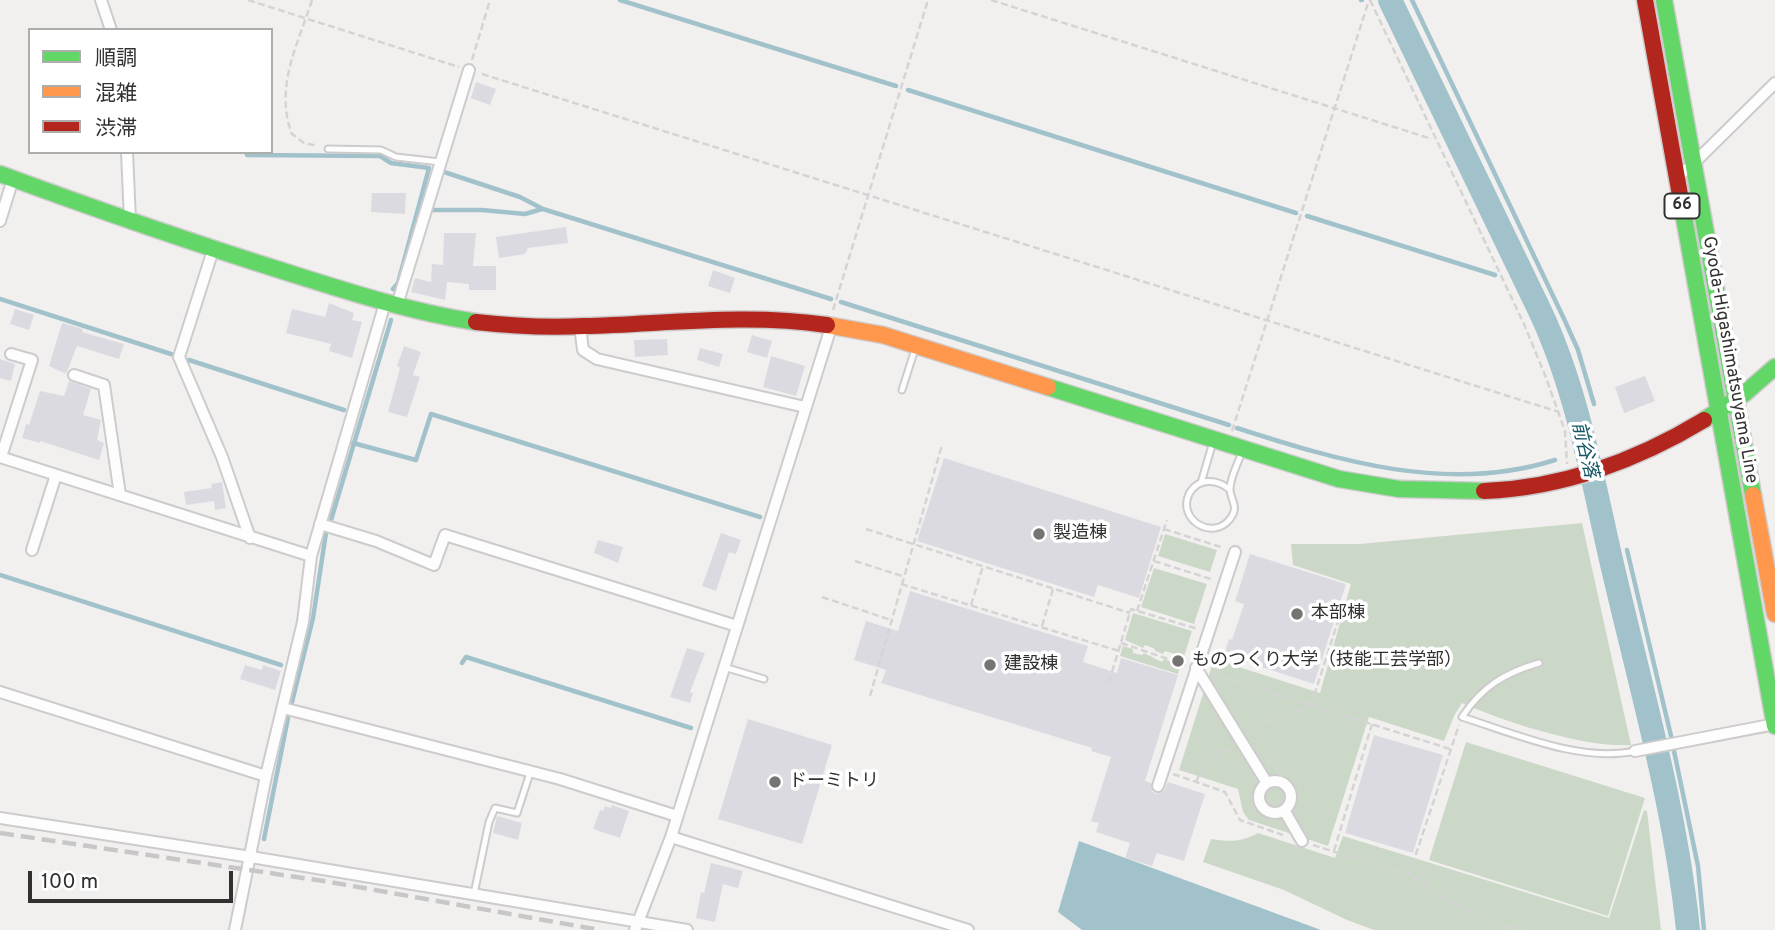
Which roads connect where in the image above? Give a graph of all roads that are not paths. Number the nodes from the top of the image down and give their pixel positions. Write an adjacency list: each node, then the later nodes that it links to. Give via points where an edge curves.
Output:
1 (102, 0): 4 (street)
2 (1645, 0): 12 (street, Gyoda-Higashimatsuyama Line / 66)
3 (1664, 0): 10 (street, Gyoda-Higashimatsuyama Line / 66)
4 (110, 28)
5 (468, 70): 9 (street)
6 (1775, 83): 10 (street)
7 (328, 149): 9 (lane, via 381,149 396,157)
8 (127, 154): 14 (street)
9 (440, 162): 16 (street)
10 (1693, 164): 12 (street); 24 (street, Gyoda-Higashimatsuyama Line / 66)
11 (7, 177): 13 (street); 14 (street)
12 (1677, 177): 26 (street, Gyoda-Higashimatsuyama Line / 66)
13 (0, 221)
14 (130, 221): 15 (street)
15 (213, 250): 16 (street); 34 (street, via 179,357 222,457)
16 (391, 304): 18 (street, via 476,323); 33 (street)
17 (832, 324): 18 (street, via 763,319); 19 (street); 25 (street)
18 (580, 326): 25 (street, via 583,350 597,359)
19 (916, 345): 23 (lane); 27 (street)
20 (11, 354): 28 (street, via 32,360)
21 (1773, 371): 24 (street)
22 (74, 375): 32 (street, via 104,385)
23 (902, 390)
24 (1737, 399): 26 (street); 38 (street, Gyoda-Higashimatsuyama Line / 66)
25 (805, 407): 39 (street)
26 (1718, 413): 27 (street, via 1679,436 1605,467 1574,477 1489,491 1402,489 1339,479); 46 (street, Gyoda-Higashimatsuyama Line / 66)
27 (1228, 445): 30 (lane); 31 (lane)
28 (1, 457): 29 (street)
29 (56, 475): 32 (street); 35 (street)
30 (1201, 483): 31 (lane, via 1217,481); 31 (lane, via 1187,501 1190,516 1201,527 1217,528 1230,520 1235,505)
31 (1230, 490)
32 (120, 495): 34 (street)
33 (320, 524): 37 (street); 39 (street, via 434,565 445,535)
34 (250, 538): 37 (street)
35 (32, 550)
36 (1235, 552): 42 (street)
37 (312, 556): 45 (street, via 303,622)
38 (1775, 614)
39 (737, 626): 41 (street)
40 (1539, 663): 47 (lane, via 1502,678 1477,695 1462,717 1568,750 1621,754)
41 (723, 667): 43 (lane); 53 (street)
42 (1196, 668): 50 (street); 51 (street)
43 (764, 679)
44 (0, 692): 49 (street)
45 (283, 708): 48 (street); 49 (street)
46 (1775, 725): 47 (street)
47 (1639, 750)
48 (531, 771): 53 (street); 58 (lane, via 517,813 495,808)
49 (266, 776): 57 (street)
50 (1267, 783): 52 (street, via 1279,781 1288,787 1291,797); 52 (street, via 1260,794 1261,804 1274,813)
51 (1158, 786)
52 (1284, 810): 56 (street)
53 (677, 816): 55 (street)
54 (0, 818): 57 (street)
55 (671, 837): 59 (street); 62 (street)
56 (1302, 841)
57 (251, 857): 58 (street); 60 (street)
58 (474, 894): 59 (street)
59 (636, 925): 61 (street)
60 (235, 930)
61 (687, 930)
62 (968, 930)

